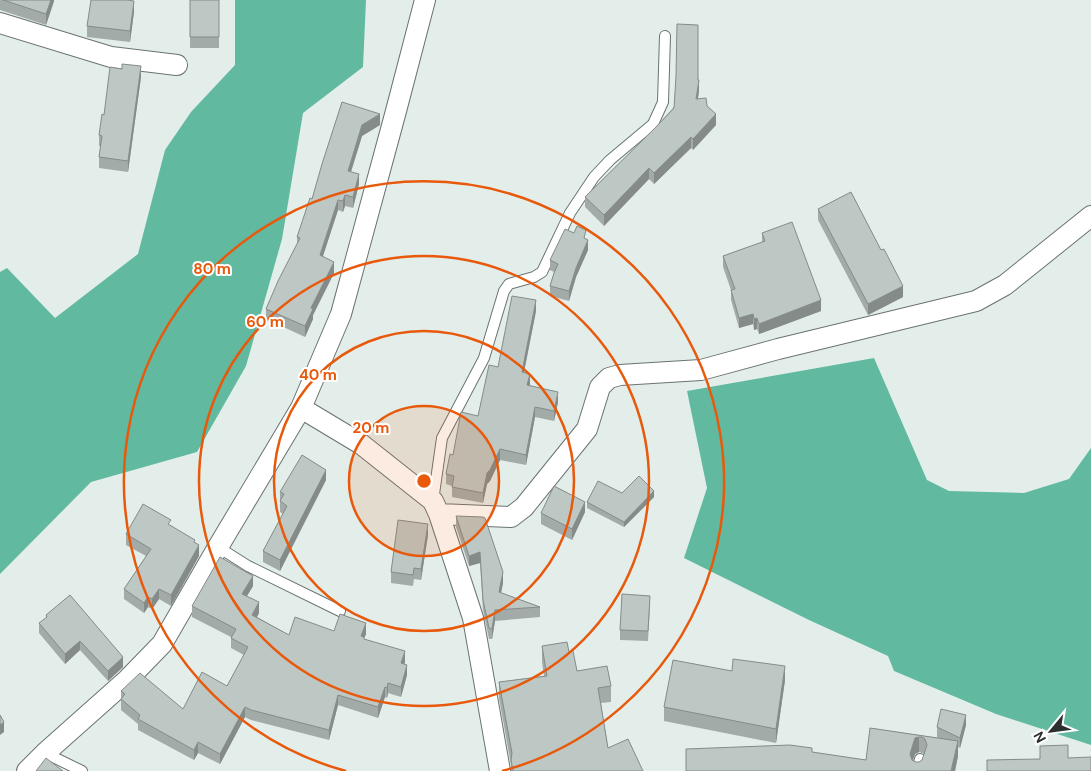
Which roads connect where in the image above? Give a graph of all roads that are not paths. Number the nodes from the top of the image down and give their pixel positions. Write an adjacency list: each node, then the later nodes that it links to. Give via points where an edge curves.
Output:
1 (425, 0): 6 (street, via 341,314)
2 (0, 23): 4 (street, via 110,57)
3 (665, 36): 7 (lane, via 663,102 653,124 594,176 570,213 542,272 509,284 504,291 484,358 442,438)
4 (177, 65)
5 (1091, 216): 7 (street, via 1005,285 976,301 701,370 609,378 600,387 587,429 524,507 511,517)
6 (301, 408): 7 (street, via 360,444); 8 (street)
7 (436, 507): 14 (street, via 473,618)
8 (218, 547): 9 (lane, via 248,566); 10 (street, via 162,644)
9 (340, 611)
10 (45, 753): 12 (street); 13 (lane)
11 (920, 759): 15 (lane)
12 (27, 771)
13 (82, 771)
14 (500, 771)
15 (917, 771)

